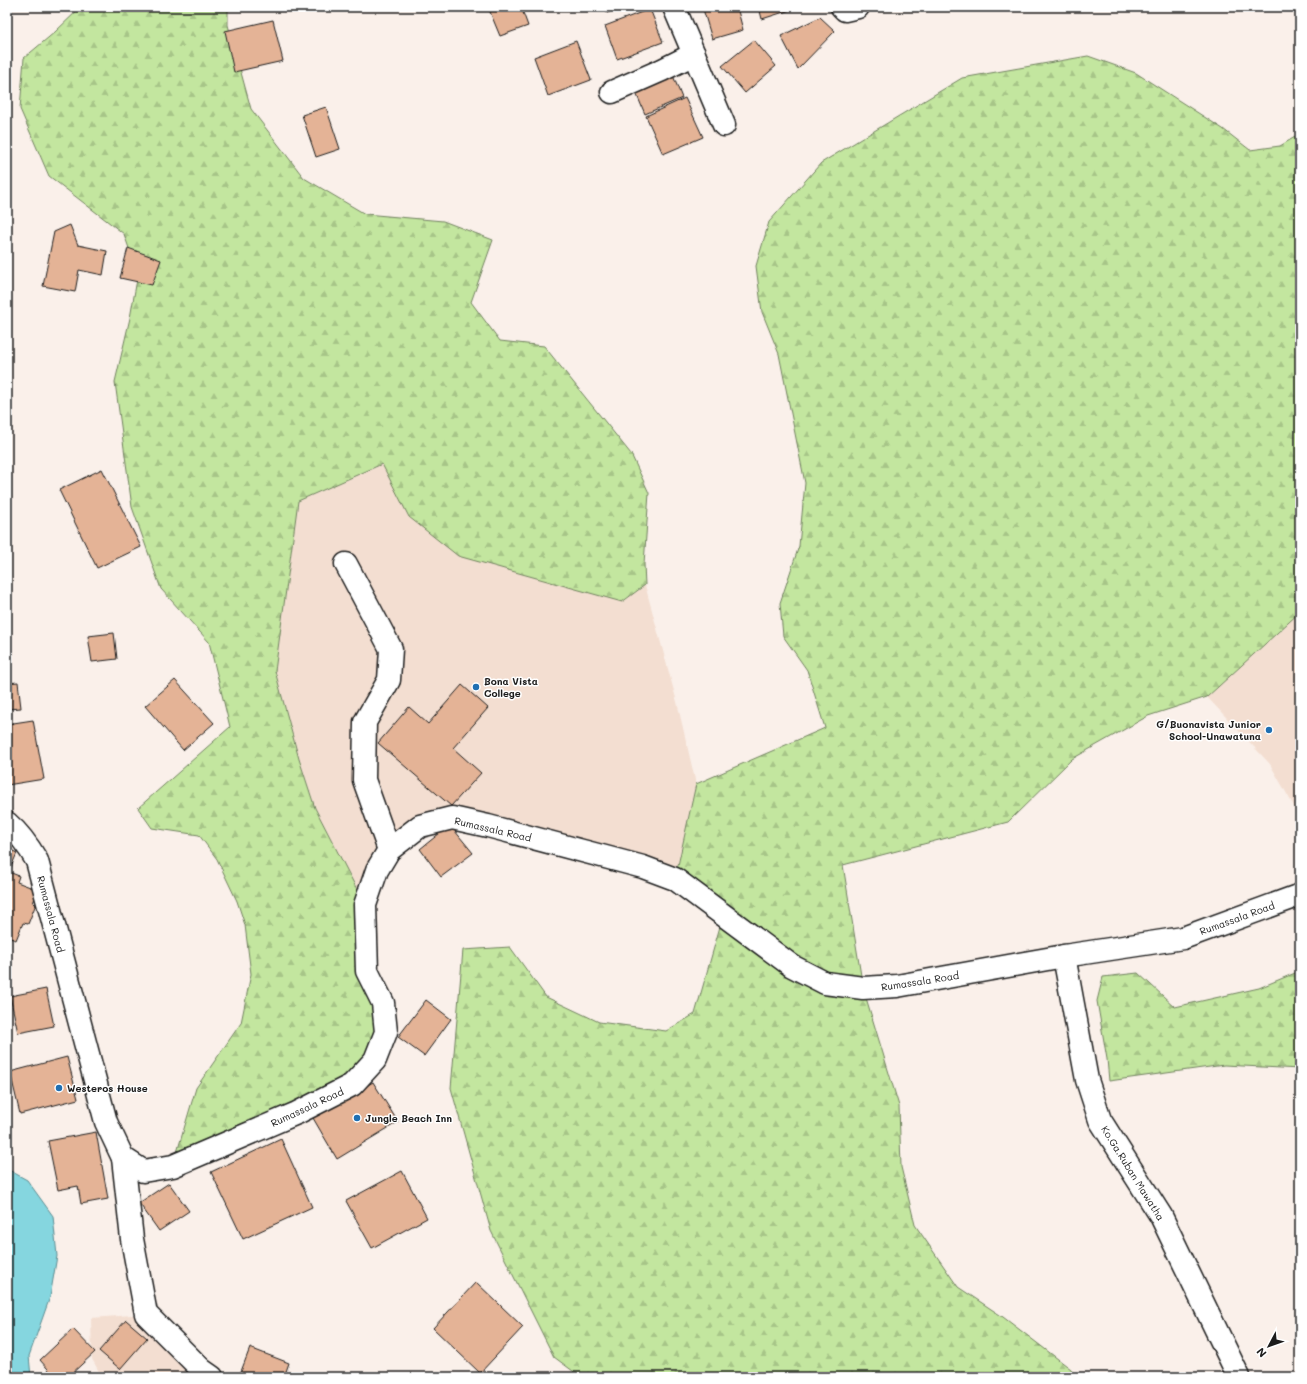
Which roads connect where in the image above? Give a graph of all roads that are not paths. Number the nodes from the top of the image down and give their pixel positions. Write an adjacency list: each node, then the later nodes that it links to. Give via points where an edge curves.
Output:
1 (674, 7): 4 (street)
2 (842, 7): 3 (street, via 845,10)
3 (858, 7)
4 (694, 54): 5 (street); 6 (street)
5 (612, 92)
6 (724, 125)
7 (346, 564): 9 (street, via 391,649 389,680 365,722 364,780)
8 (7, 824): 12 (street, Rumassala Road, via 17,832 37,861 106,1122)
9 (389, 850): 11 (street, Rumassala Road, via 420,826 452,818 643,867 675,879 792,966 825,983 863,988 897,986); 12 (street, Rumassala Road, via 377,870 365,905 366,971 383,1003 386,1032 375,1060 352,1085 297,1113 173,1166 143,1171)
10 (1300, 895): 11 (street, Rumassala Road, via 1183,938)
11 (1064, 956): 14 (street, Ko.Ga.Ruban Mawatha, via 1087,1080 1100,1120 1161,1216)
12 (123, 1158): 13 (street, via 132,1239 146,1314)
13 (212, 1377)
14 (1239, 1377)

